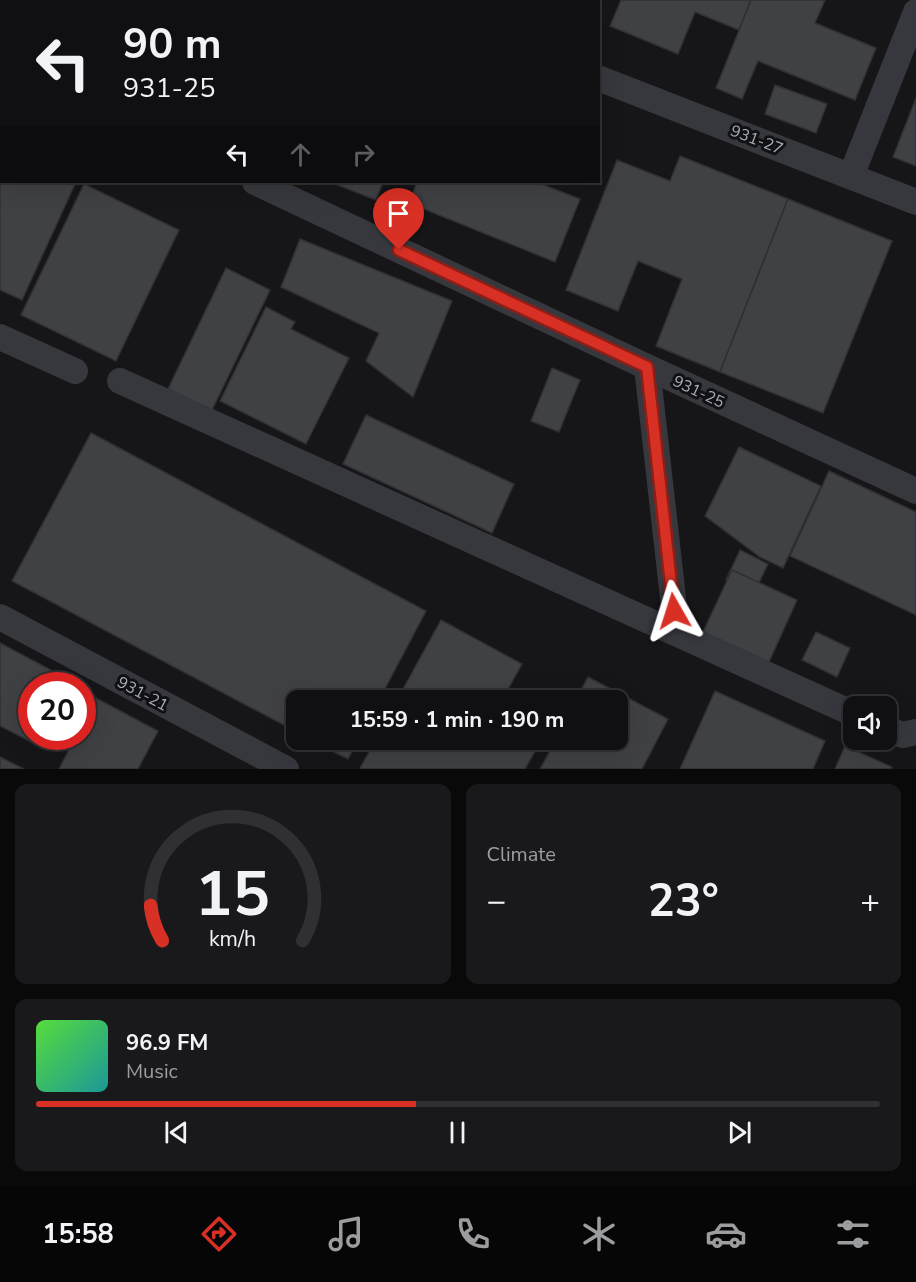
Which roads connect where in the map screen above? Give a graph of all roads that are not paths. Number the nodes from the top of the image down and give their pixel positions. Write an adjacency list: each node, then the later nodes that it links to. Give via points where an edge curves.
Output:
1 (916, 12): 3 (street)
2 (600, 79): 3 (street, 931-27)
3 (851, 176): 5 (street, 931-27)
4 (257, 183): 7 (street, 931-25)
5 (916, 202)
6 (0, 337): 8 (street)
7 (647, 367): 10 (street, 931-25); 12 (street)
8 (75, 371)
9 (120, 381): 12 (street)
10 (916, 491)
11 (0, 617): 16 (street, 931-21)
12 (677, 633): 13 (street)
13 (843, 709)
14 (916, 732): 15 (street)
15 (897, 733)
16 (286, 769)

